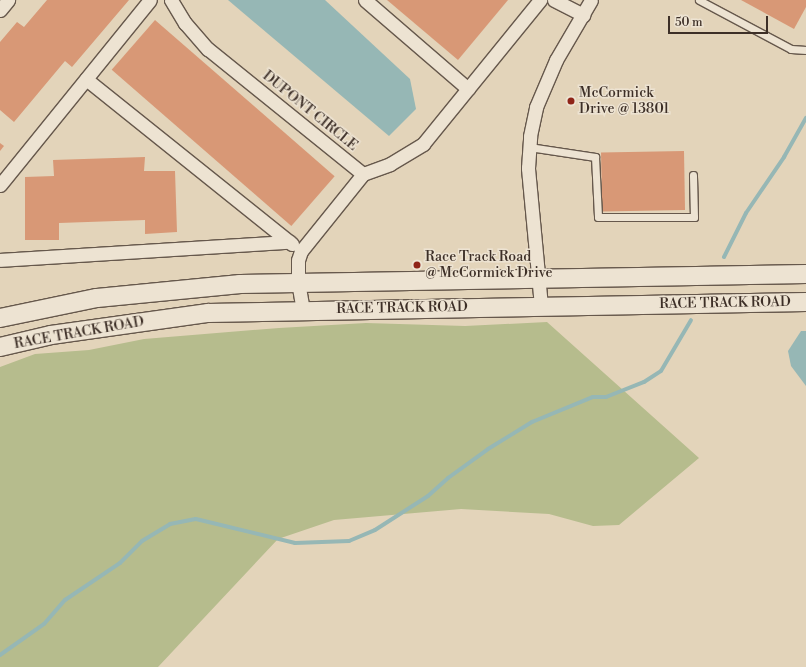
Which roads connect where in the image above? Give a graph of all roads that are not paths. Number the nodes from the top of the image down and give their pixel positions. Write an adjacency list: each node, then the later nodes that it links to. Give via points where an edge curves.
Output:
1 (8, 0): 9 (street)
2 (150, 0): 12 (street)
3 (171, 0): 15 (street, DUPONT CIRCLE, via 185,23 208,49)
4 (365, 0): 13 (street)
5 (540, 0): 13 (street)
6 (554, 0): 10 (street)
7 (591, 0): 10 (street)
8 (700, 0): 11 (lane, via 791,49)
9 (0, 10)
10 (583, 15): 14 (street, via 556,60 536,108)
11 (806, 50)
12 (86, 79): 17 (street); 18 (street)
13 (468, 88): 15 (street, via 423,144 390,164)
14 (529, 147): 16 (lane, via 595,157 598,217 694,217); 22 (street, via 528,168)
15 (363, 174): 19 (street)
16 (693, 175)
17 (0, 185)
18 (289, 242): 19 (street); 20 (street)
19 (301, 251): 23 (street, via 298,260)
20 (0, 260)
21 (806, 274): 22 (main road, RACE TRACK ROAD)
22 (538, 278): 23 (main road, RACE TRACK ROAD); 25 (street)
23 (298, 282): 26 (street); 27 (main road, RACE TRACK ROAD, via 186,288 98,298)
24 (806, 302): 25 (main road, RACE TRACK ROAD)
25 (541, 306): 26 (main road, RACE TRACK ROAD)
26 (303, 310): 28 (main road, RACE TRACK ROAD, via 208,313 51,335)
27 (0, 318)
28 (0, 347)

